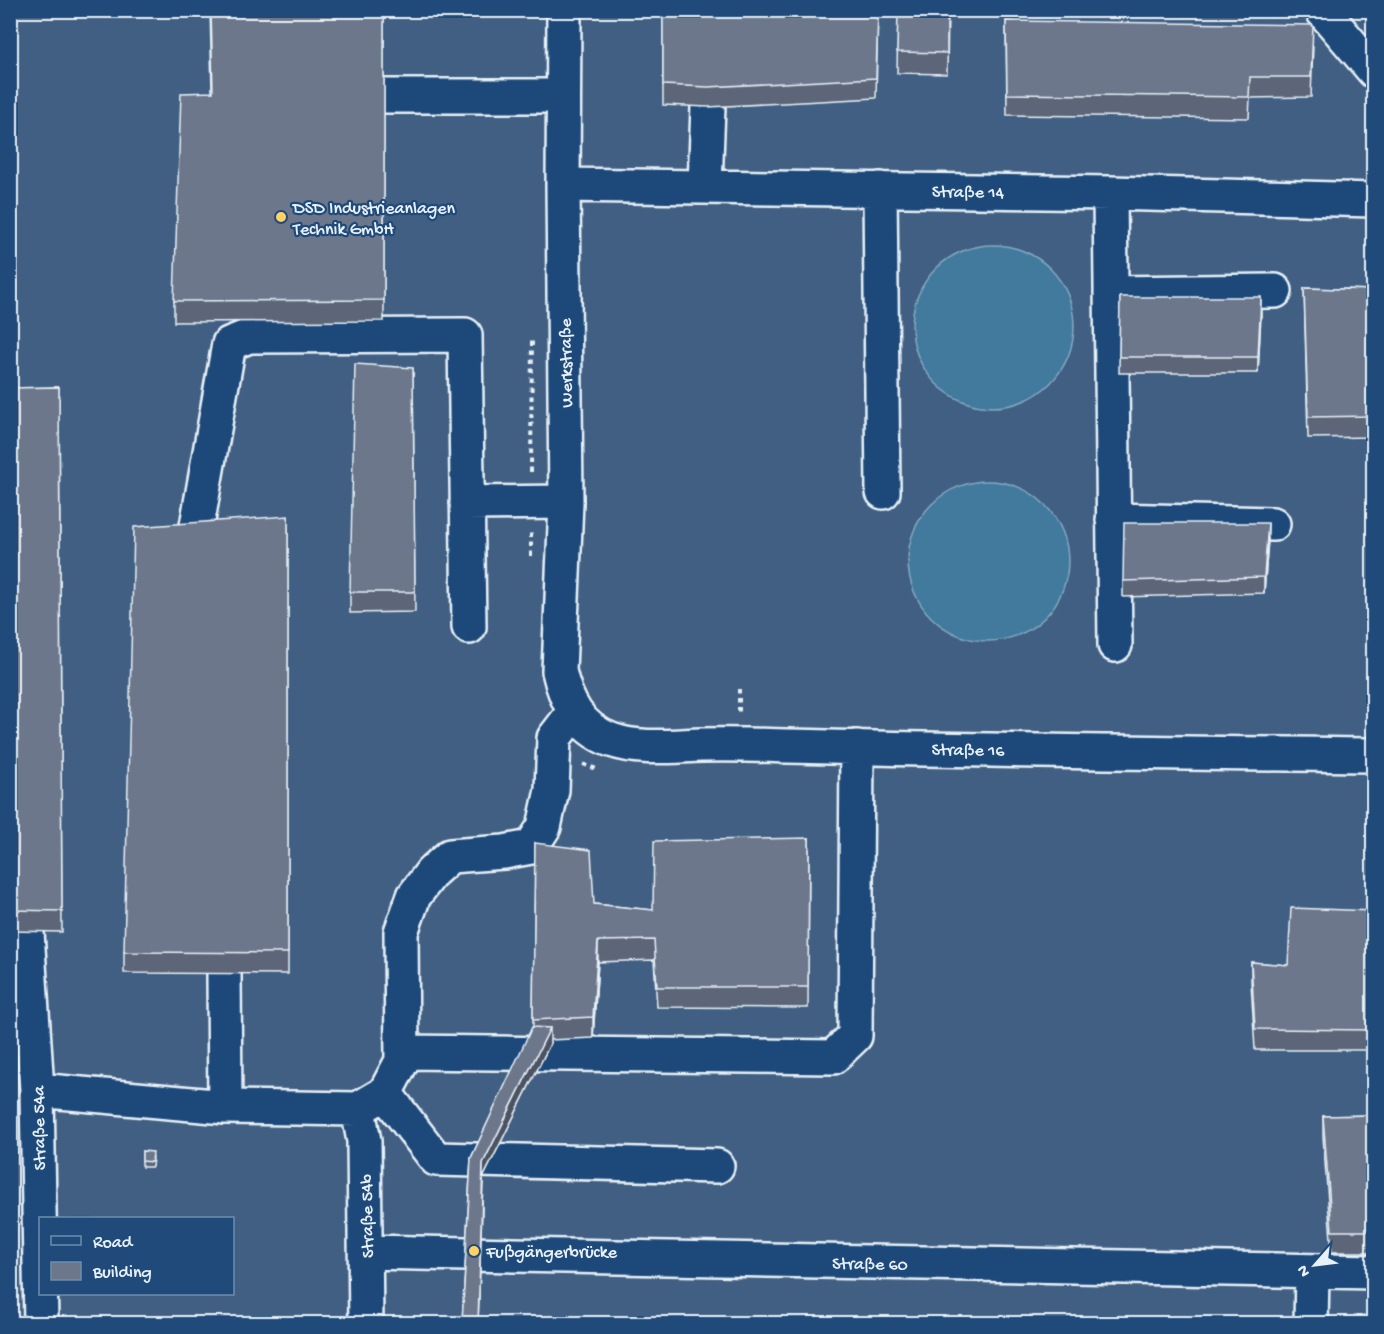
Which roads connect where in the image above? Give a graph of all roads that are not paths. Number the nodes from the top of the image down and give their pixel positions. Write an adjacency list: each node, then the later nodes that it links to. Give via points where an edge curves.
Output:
1 (564, 10): 5 (street, Werkstraße)
2 (1322, 10): 3 (street)
3 (1374, 71)
4 (384, 96): 5 (street)
5 (563, 96): 7 (street, Werkstraße)
6 (708, 107): 8 (street)
7 (563, 185): 8 (street, Straße 14); 15 (street, Werkstraße)
8 (705, 186): 9 (street, Straße 14)
9 (880, 189): 10 (street, Straße 14); 14 (street)
10 (1110, 193): 11 (street, Straße 14); 13 (street)
11 (1374, 200)
12 (1275, 291): 13 (street)
13 (1111, 293): 17 (street)
14 (882, 492)
15 (566, 502): 16 (street); 22 (street, Werkstraße, via 559,671 564,694)
16 (467, 503): 19 (street, via 465,335 249,336 229,344); 20 (street)
17 (1113, 520): 18 (street); 21 (street)
18 (1273, 524)
19 (194, 543)
20 (469, 627)
21 (1115, 645)
22 (574, 712): 23 (street, Straße 16, via 609,740 636,746); 27 (street, via 554,738 552,790 544,827 531,847 450,856 414,896 401,932)
23 (857, 747): 24 (street, Straße 16); 27 (street, via 855,1036 833,1057)
24 (1374, 755)
25 (27, 932): 28 (street, Straße 54a)
26 (224, 973): 30 (street)
27 (403, 1052): 29 (street)
28 (38, 1090): 30 (street); 33 (street, Straße 54a)
29 (385, 1093): 31 (street); 32 (street, via 436,1159)
30 (225, 1107): 31 (street)
31 (357, 1109): 34 (street, Straße 54b, via 364,1141)
32 (717, 1166)
33 (40, 1217)
34 (366, 1252): 36 (street, Straße 60); 39 (street, Straße 54b)
35 (1374, 1272): 36 (street, Straße 60)
36 (1312, 1273): 40 (street)
37 (41, 1295): 38 (street, Straße 54a)
38 (41, 1323)
39 (366, 1323)
40 (1311, 1323)

